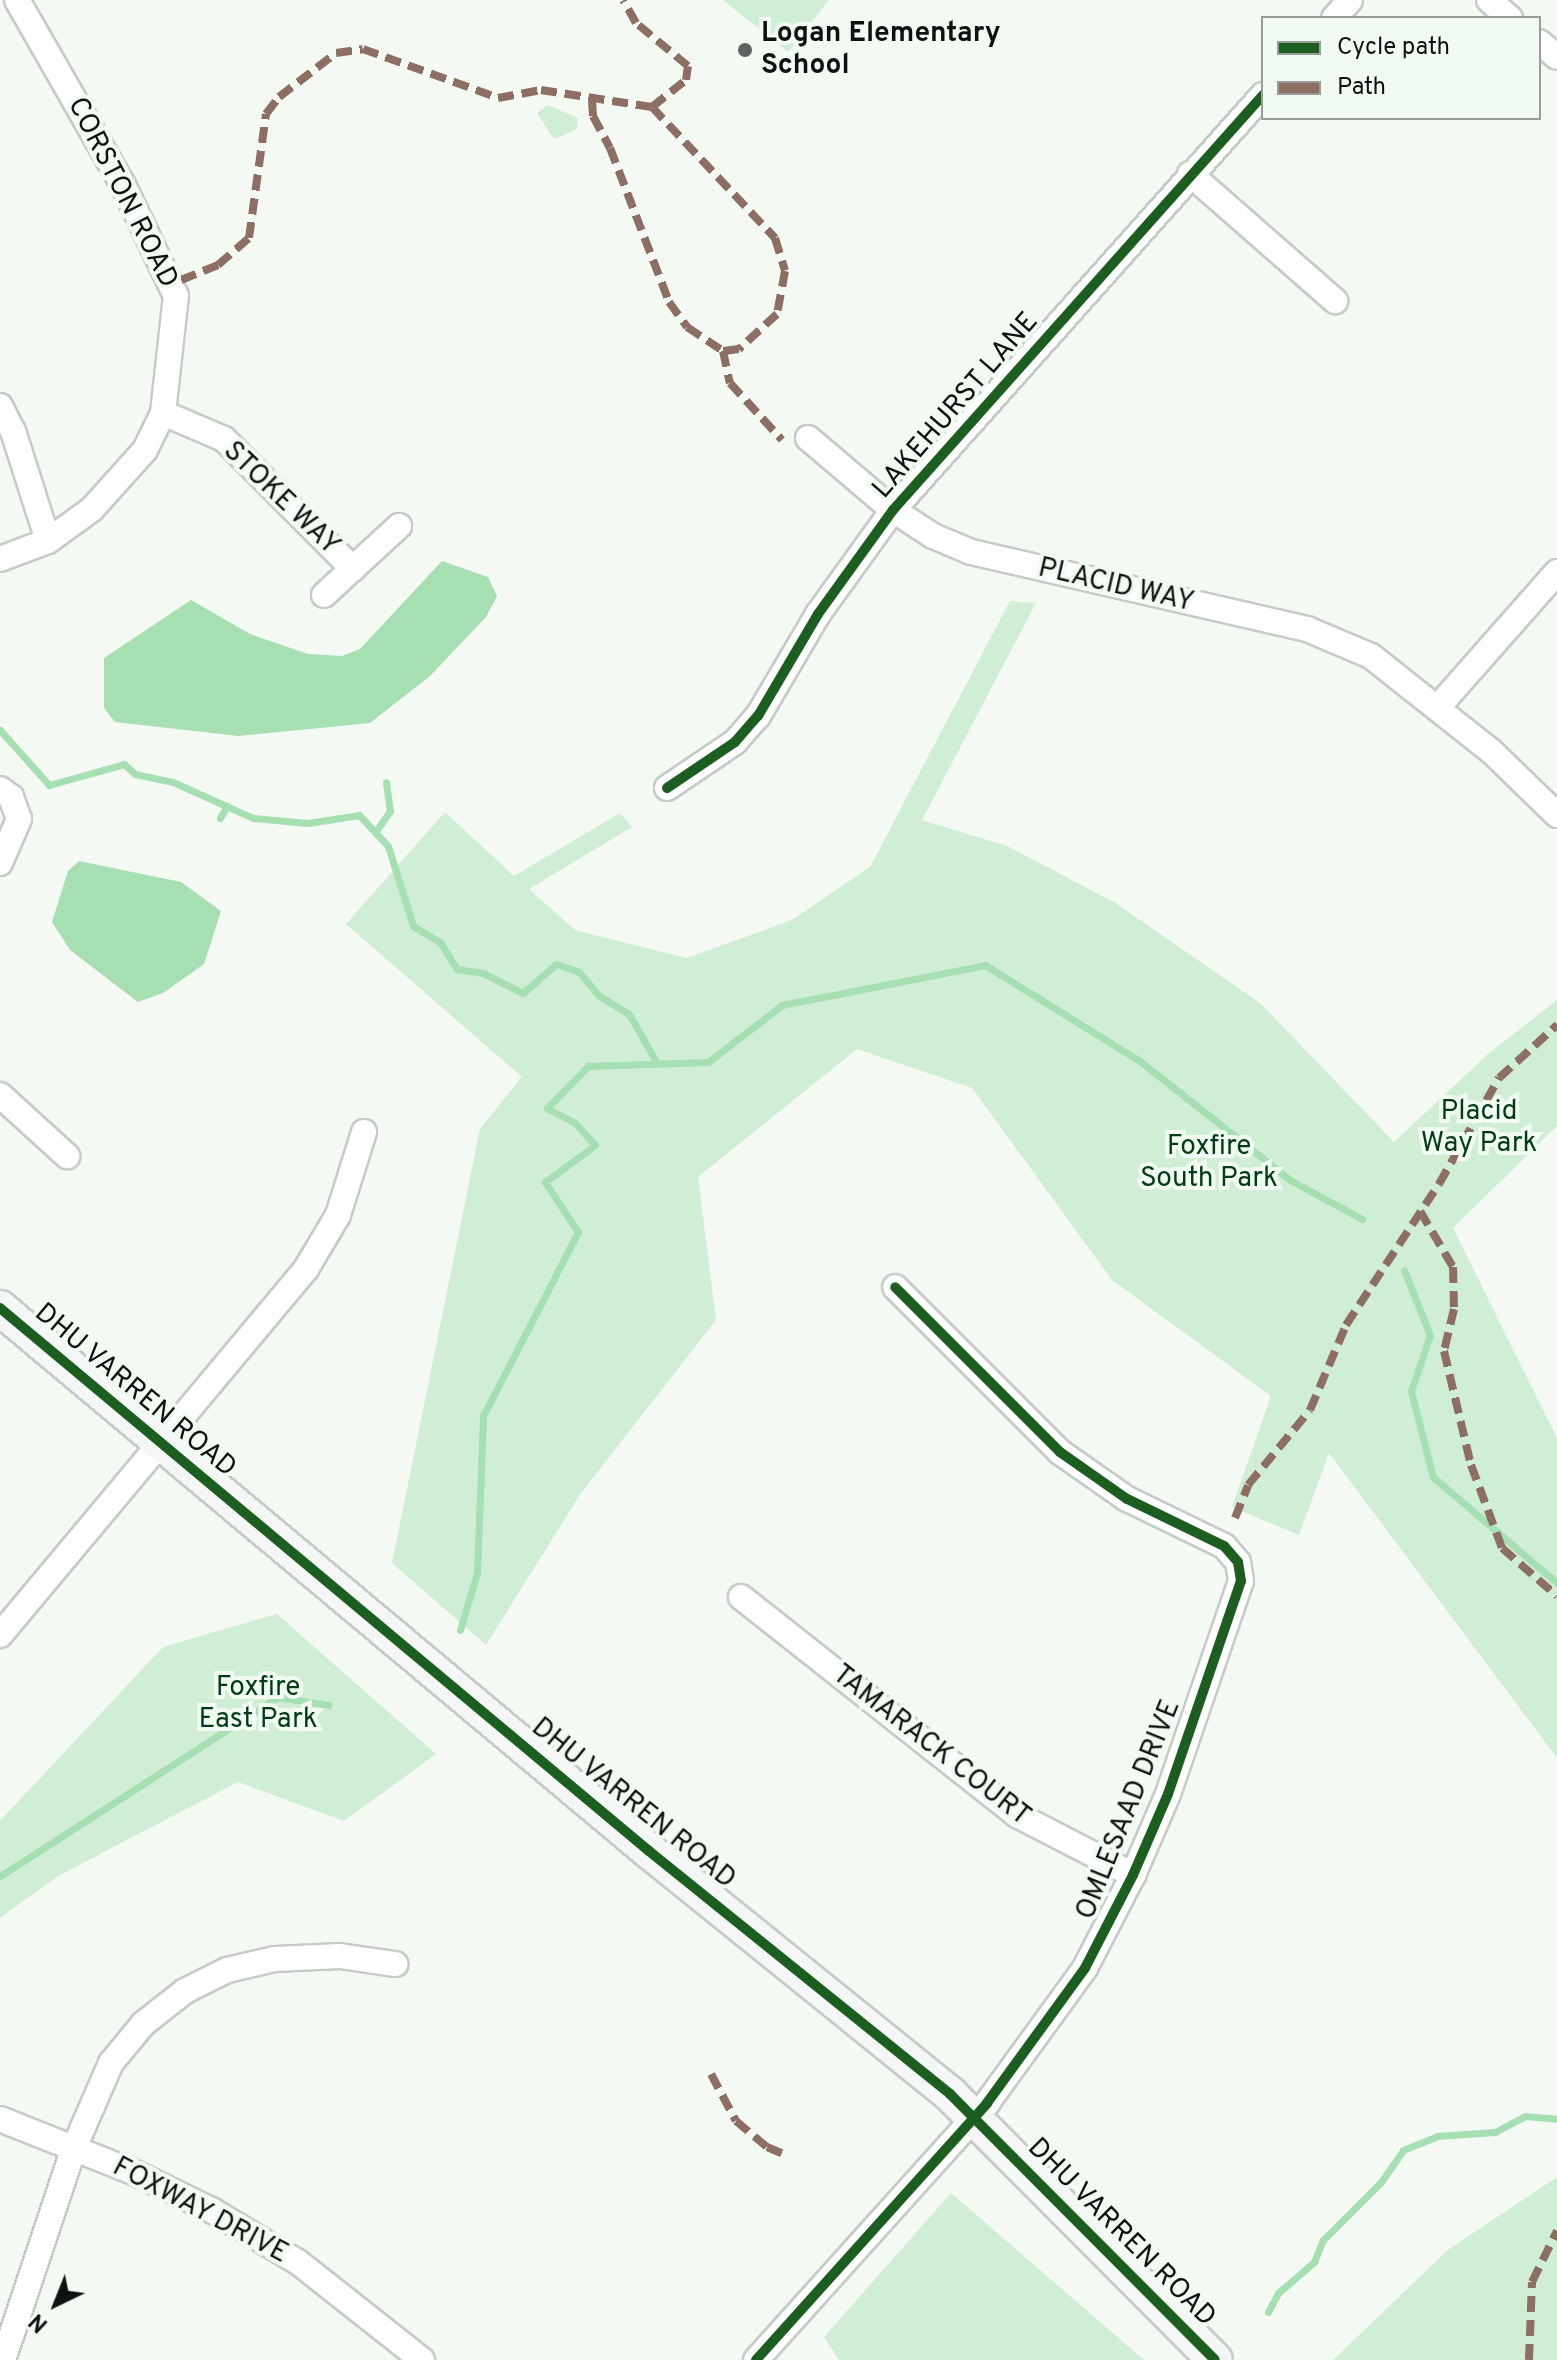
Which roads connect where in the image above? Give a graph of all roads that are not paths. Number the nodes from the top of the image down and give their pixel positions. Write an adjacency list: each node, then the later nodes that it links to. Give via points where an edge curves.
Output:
1 (17, 0): 12 (street, CORSTON ROAD, via 129,196 176,296)
2 (1350, 0): 4 (street)
3 (1489, 0): 5 (street)
4 (1336, 16)
5 (1508, 16)
6 (1541, 44): 7 (street)
7 (1557, 57)
8 (1261, 97): 9 (street, LAKEHURST LANE)
9 (1190, 174): 10 (street); 14 (street, LAKEHURST LANE)
10 (1335, 301)
11 (0, 406): 16 (street)
12 (163, 413): 16 (street, CORSTON ROAD, via 145,450 92,509); 18 (street, STOKE WAY, via 224,439)
13 (808, 438): 14 (street, PLACID WAY)
14 (893, 510): 21 (street, PLACID WAY, via 971,552 1307,629 1371,656); 22 (street, LAKEHURST LANE, via 818,614 758,716 735,742)
15 (399, 526): 18 (street, STOKE WAY)
16 (48, 541): 17 (street, CORSTON ROAD)
17 (0, 559)
18 (353, 569): 20 (street, STOKE WAY)
19 (1557, 572): 21 (street)
20 (324, 595)
21 (1438, 707): 24 (street, PLACID WAY)
22 (667, 788)
23 (0, 789): 25 (street, via 11,797 19,819)
24 (1557, 815)
25 (0, 863)
26 (0, 1095): 28 (street)
27 (364, 1132): 31 (street, via 338,1215 319,1251)
28 (67, 1156)
29 (895, 1287): 34 (street, OMLESAAD DRIVE, via 1060,1452 1127,1499 1229,1550 1241,1571 1239,1592)
30 (0, 1308): 31 (main road, DHU VARREN ROAD)
31 (159, 1444): 33 (street); 36 (main road, DHU VARREN ROAD, via 649,1851 795,1965)
32 (741, 1597): 34 (street, TAMARACK COURT, via 1017,1815)
33 (0, 1635)
34 (1133, 1875): 36 (street, OMLESAAD DRIVE, via 1085,1968)
35 (395, 1964): 38 (street, via 340,1956 275,1959 227,1970 185,1991 152,2015 118,2054)
36 (973, 2118): 41 (street, OMLESAAD DRIVE); 42 (main road, DHU VARREN ROAD)
37 (0, 2119): 38 (street, FOXWAY DRIVE)
38 (74, 2148): 39 (street); 40 (street, FOXWAY DRIVE, via 213,2211 298,2262)
39 (3, 2360)
40 (422, 2360)
41 (756, 2360)
42 (1215, 2360)

